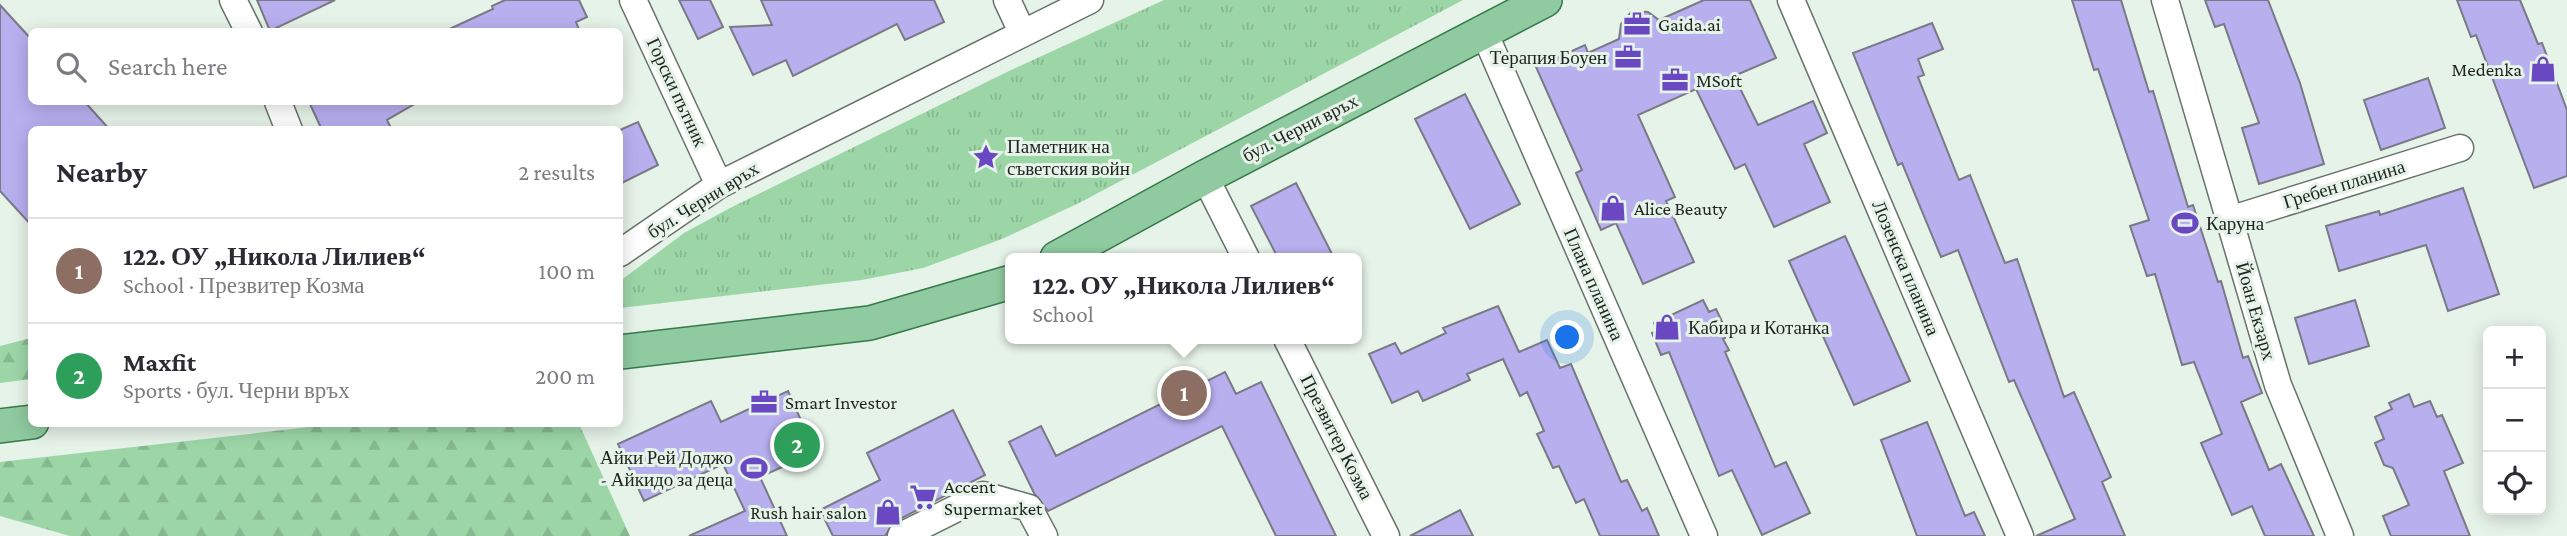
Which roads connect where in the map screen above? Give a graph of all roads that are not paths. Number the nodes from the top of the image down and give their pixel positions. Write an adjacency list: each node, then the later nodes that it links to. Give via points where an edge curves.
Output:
1 (233, 0): 8 (street)
2 (633, 0): 15 (street, Горски пътник)
3 (1007, 0): 9 (street)
4 (1090, 0): 9 (street, бул. Черни връх)
5 (1545, 0): 10 (main road, бул. Черни връх)
6 (1791, 0): 29 (street, Лозенска планина)
7 (2165, 0): 16 (street, Йоан Екзарх)
8 (247, 28)
9 (1022, 32): 15 (street, бул. Черни връх)
10 (1484, 32): 14 (main road, бул. Черни връх); 28 (street, Плана планина)
11 (279, 105): 12 (street)
12 (287, 126)
13 (2459, 148): 16 (street, Гребен планина)
14 (1205, 177): 18 (main road, бул. Черни връх); 19 (street)
15 (719, 185): 17 (street, бул. Черни връх)
16 (2229, 220): 30 (street, Йоан Екзарх, via 2278,385)
17 (623, 251)
18 (1066, 253)
19 (1243, 253)
20 (1005, 284): 22 (main road, via 870,323)
21 (1290, 344): 27 (street, Презвитер Козма)
22 (623, 352)
23 (28, 422): 24 (main road)
24 (0, 426)
25 (901, 536): 26 (street, via 983,495 1029,508)
26 (1044, 536)
27 (1386, 536)
28 (1704, 536)
29 (2020, 536)
30 (2340, 536)

